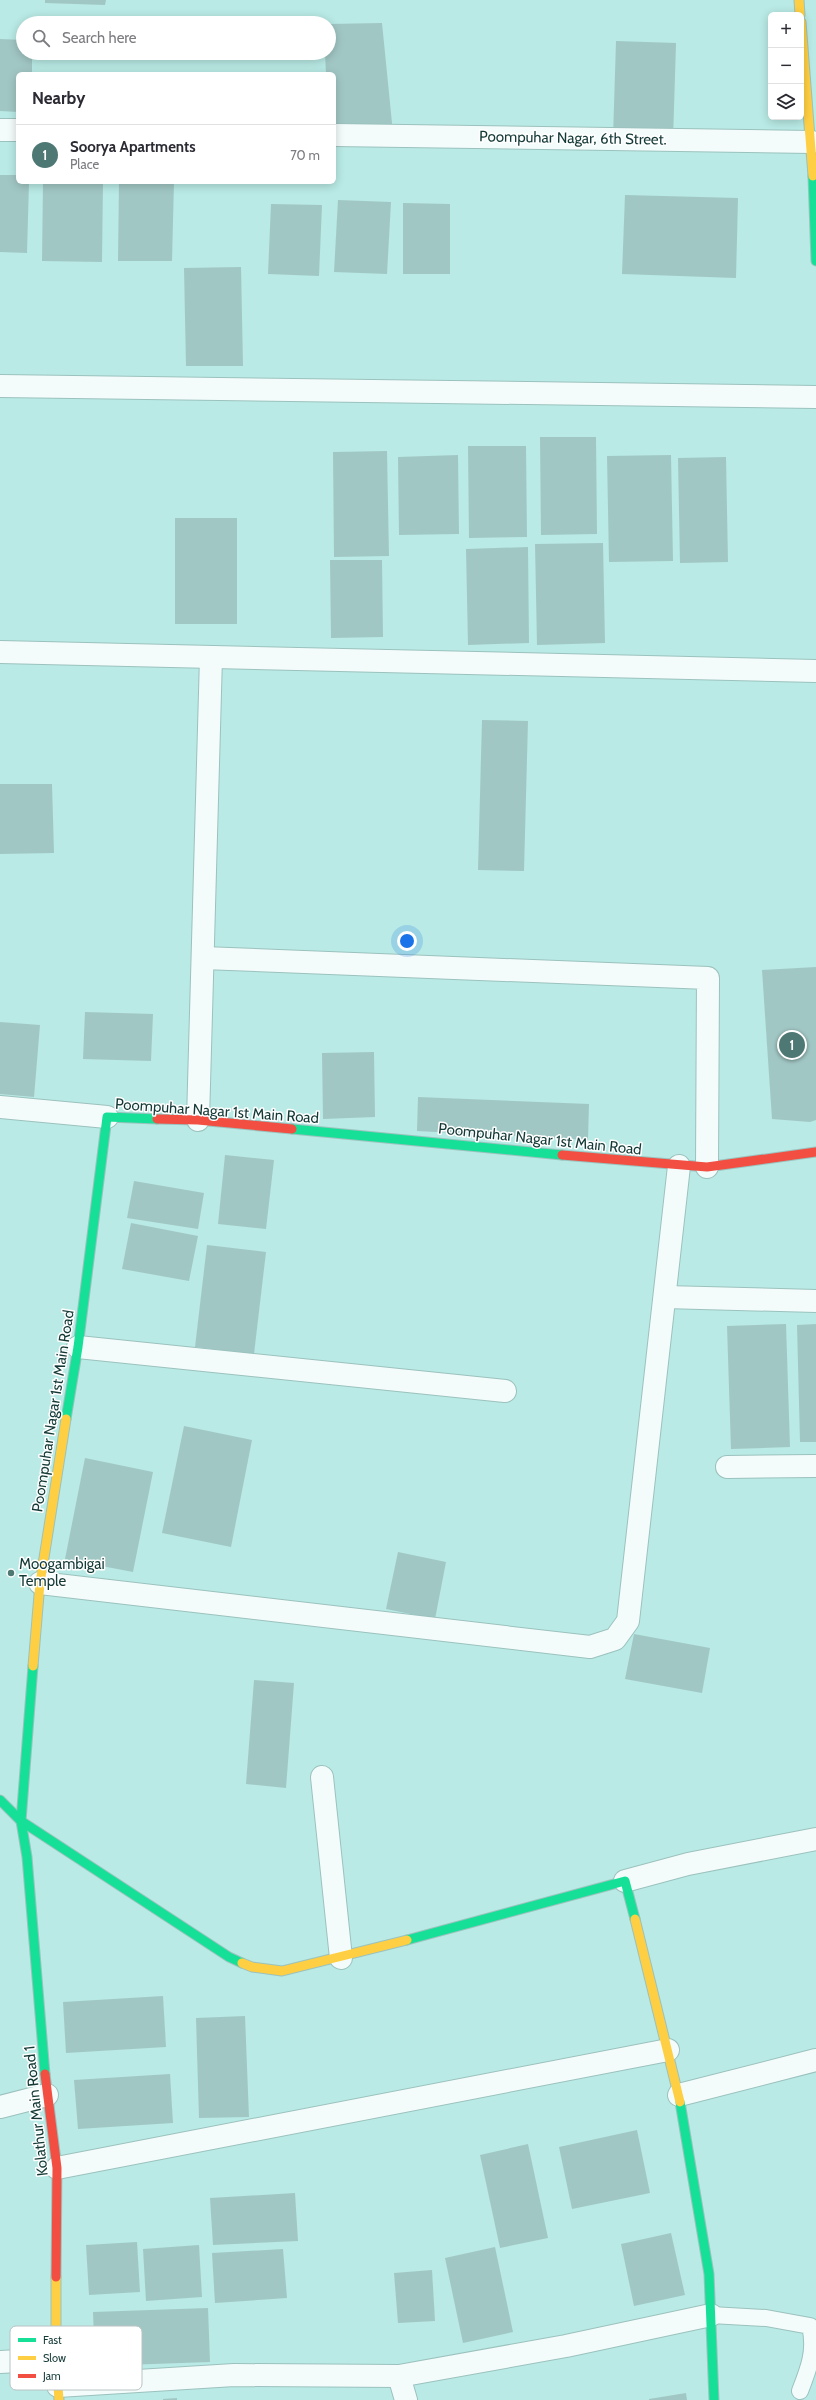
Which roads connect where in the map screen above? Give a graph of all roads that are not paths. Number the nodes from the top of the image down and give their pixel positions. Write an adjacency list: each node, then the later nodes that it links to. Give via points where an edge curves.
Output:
1 (799, 0): 2 (main road)
2 (800, 12)
3 (803, 48): 7 (main road)
4 (0, 130): 5 (street)
5 (16, 130)
6 (336, 135): 7 (street, Poompuhar Nagar, 6th Street.)
7 (812, 142): 8 (main road)
8 (816, 261)
9 (0, 386): 10 (street)
10 (816, 397)
11 (0, 652): 12 (street)
12 (211, 657): 13 (street); 14 (street)
13 (816, 671)
14 (203, 958): 17 (street); 20 (street, via 708,978)
15 (0, 1107): 16 (street)
16 (107, 1117): 17 (main road, Poompuhar Nagar 1st Main Road); 23 (main road, Poompuhar Nagar 1st Main Road)
17 (198, 1120): 19 (main road, Poompuhar Nagar 1st Main Road)
18 (816, 1152): 20 (main road, Poompuhar Nagar 1st Main Road)
19 (679, 1166): 20 (main road, Poompuhar Nagar 1st Main Road); 21 (street)
20 (707, 1168)
21 (664, 1297): 22 (street); 27 (street, via 628,1621 615,1639 590,1646)
22 (816, 1300)
23 (78, 1347): 24 (street); 27 (main road, Poompuhar Nagar 1st Main Road)
24 (506, 1391)
25 (816, 1466): 26 (street)
26 (727, 1467)
27 (40, 1583): 30 (main road, Poompuhar Nagar 1st Main Road)
28 (322, 1777): 33 (street)
29 (0, 1800): 30 (main road)
30 (21, 1821): 33 (main road, via 229,1958 252,1966 282,1971); 36 (main road, Kolathur Main Road 1, via 27,1857)
31 (816, 1839): 32 (street, via 688,1864)
32 (625, 1881): 33 (main road); 34 (main road)
33 (341, 1958)
34 (668, 2050): 37 (main road); 39 (street)
35 (816, 2060): 37 (street)
36 (47, 2095): 38 (street); 39 (main road, Kolathur Main Road 1)
37 (679, 2095): 40 (main road, via 709,2274)
38 (0, 2107)
39 (57, 2168): 41 (main road, Kolathur Main Road 1)
40 (711, 2316): 44 (street, via 566,2346); 47 (lane, via 766,2318 810,2326 816,2339 814,2355); 50 (main road)
41 (56, 2326)
42 (10, 2361): 43 (street)
43 (0, 2362)
44 (399, 2376): 45 (street, via 234,2375); 49 (street)
45 (142, 2384)
46 (87, 2390): 48 (street)
47 (800, 2392)
48 (58, 2393)
49 (406, 2400)
50 (714, 2400)

